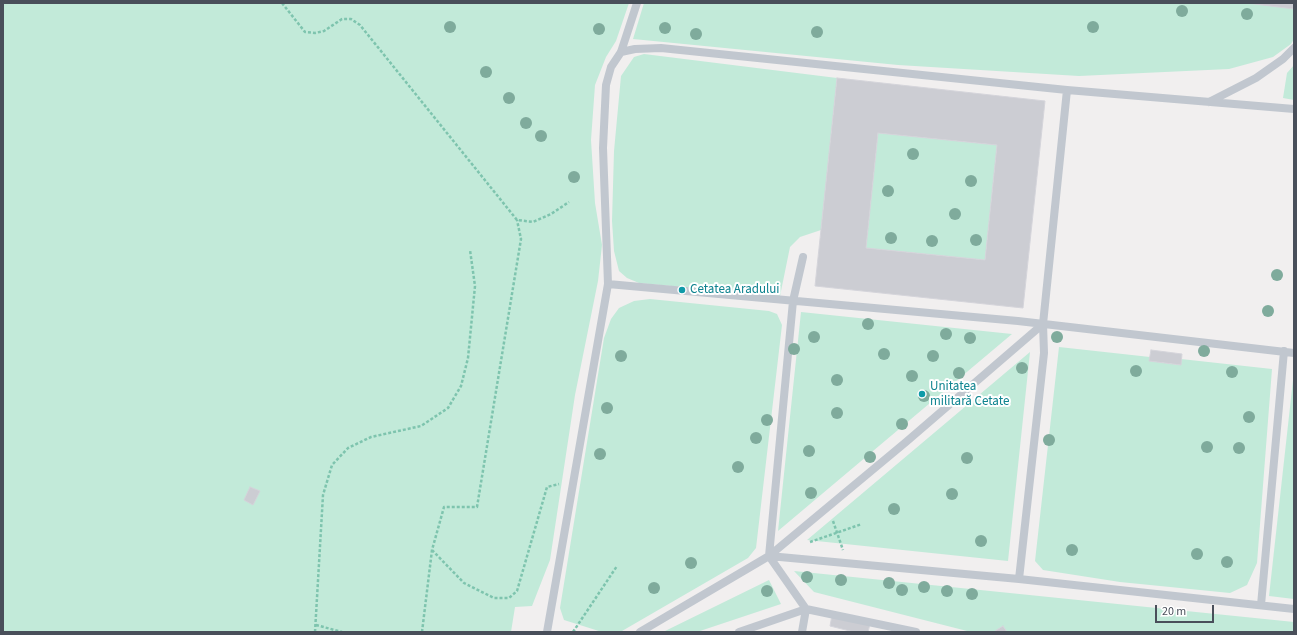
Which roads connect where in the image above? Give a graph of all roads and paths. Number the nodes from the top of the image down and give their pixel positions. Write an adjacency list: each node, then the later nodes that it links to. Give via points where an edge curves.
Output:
1 (282, 3): 9 (path, via 305,32 324,31 342,19 351,19 360,25)
2 (636, 3): 4 (lane)
3 (1294, 48): 6 (lane, via 1256,78)
4 (621, 52): 5 (lane, via 662,48); 12 (lane, via 611,67 606,85 604,117)
5 (1067, 90): 6 (lane); 14 (lane)
6 (1208, 102): 7 (lane)
7 (1294, 109)
8 (569, 202): 9 (path, via 533,222)
9 (517, 220): 22 (path, via 521,239 477,507 444,507)
10 (470, 250): 30 (path, via 475,286 468,358 461,386 448,408 421,426 371,437 348,448 332,465 323,496)
11 (803, 257): 13 (lane)
12 (608, 284): 13 (lane); 17 (lane)
13 (793, 301): 14 (lane); 23 (lane)
14 (1043, 324): 15 (lane); 18 (lane); 26 (lane, via 1044,353)
15 (1284, 351): 16 (lane); 27 (lane)
16 (1294, 353)
17 (573, 480): 22 (path, via 548,487 518,591 509,598 494,598 464,583); 34 (lane)
18 (828, 507): 20 (path); 23 (lane)
19 (862, 524): 20 (path)
20 (837, 532): 21 (path); 24 (path)
21 (803, 544)
22 (432, 550): 33 (path)
23 (769, 556): 24 (lane); 28 (lane); 36 (lane)
24 (848, 563): 26 (lane)
25 (617, 566): 35 (path)
26 (1019, 579): 27 (lane)
27 (1261, 605): 29 (lane)
28 (806, 609): 37 (lane); 38 (lane); 39 (lane)
29 (1294, 609)
30 (316, 625): 31 (path); 32 (path)
31 (315, 632)
32 (342, 632)
33 (422, 632)
34 (547, 632)
35 (573, 632)
36 (640, 632)
37 (739, 632)
38 (802, 632)
39 (916, 632)

